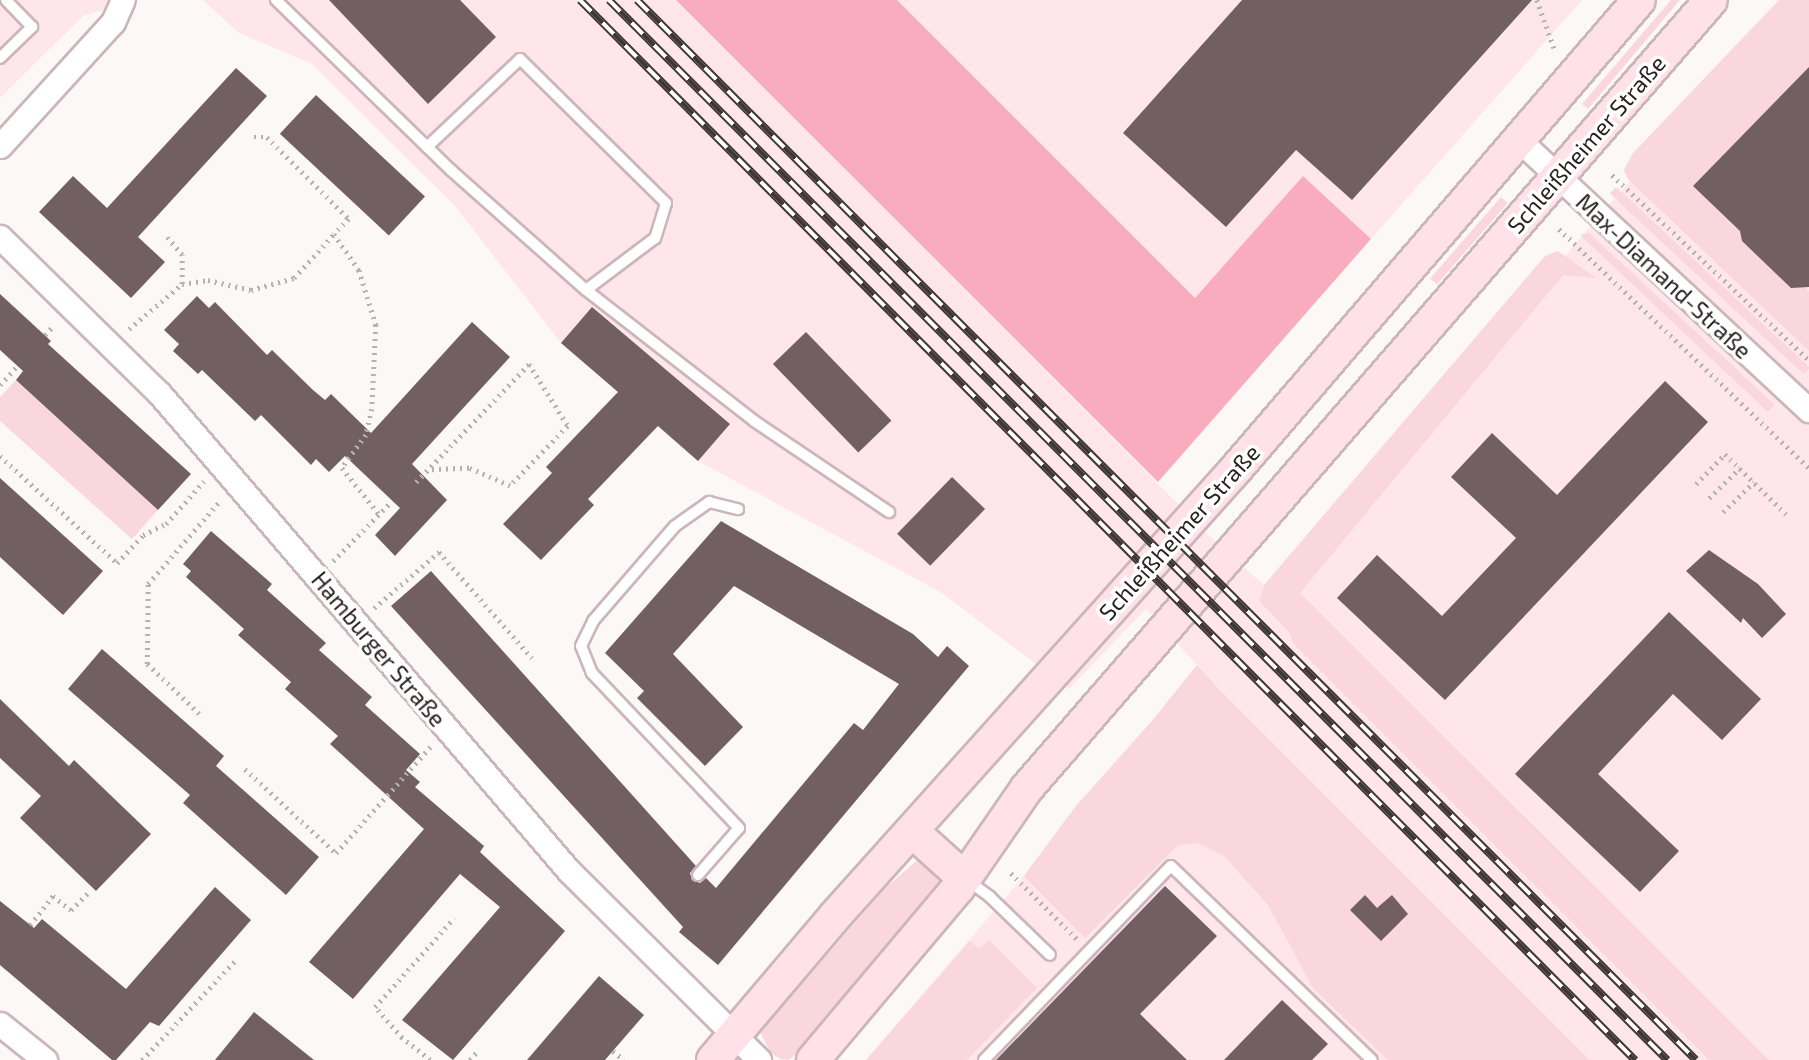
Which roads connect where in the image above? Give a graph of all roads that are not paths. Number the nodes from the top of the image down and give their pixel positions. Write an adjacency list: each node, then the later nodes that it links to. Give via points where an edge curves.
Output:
1 (6, 0): 6 (lane, via 32,27)
2 (123, 0): 8 (street, via 113,22)
3 (276, 0): 9 (lane)
4 (1639, 0): 7 (main road, Schleißheimer Straße)
5 (1711, 0): 10 (main road, Schleißheimer Straße)
6 (0, 58)
7 (1519, 141): 10 (street, Max-Diamand-Straße); 16 (main road, Schleißheimer Straße, via 1236,469)
8 (0, 146)
9 (427, 147): 12 (lane); 12 (lane, via 520,59 666,203 655,238)
10 (1556, 178): 13 (street, Max-Diamand-Straße); 18 (main road, Schleißheimer Straße, via 1027,788)
11 (0, 236): 21 (street, Hamburger Straße, via 111,344 221,464 569,872)
12 (586, 290): 15 (lane, via 754,421)
13 (1809, 410)
14 (738, 509): 17 (lane, via 709,502 675,526 593,621 581,646 592,673 739,828)
15 (889, 512)
16 (912, 831): 18 (main road); 21 (main road, Schleißheimer Straße)
17 (698, 875)
18 (964, 878): 19 (lane); 25 (main road, Schleißheimer Straße)
19 (1050, 955)
20 (0, 1024): 22 (street)
21 (733, 1036): 23 (main road, Schleißheimer Straße); 24 (street, Hamburger Straße)
22 (45, 1060)
23 (713, 1060)
24 (759, 1060)
25 (813, 1060)
26 (984, 1060): 27 (lane, via 1171,866)
27 (1372, 1060)

